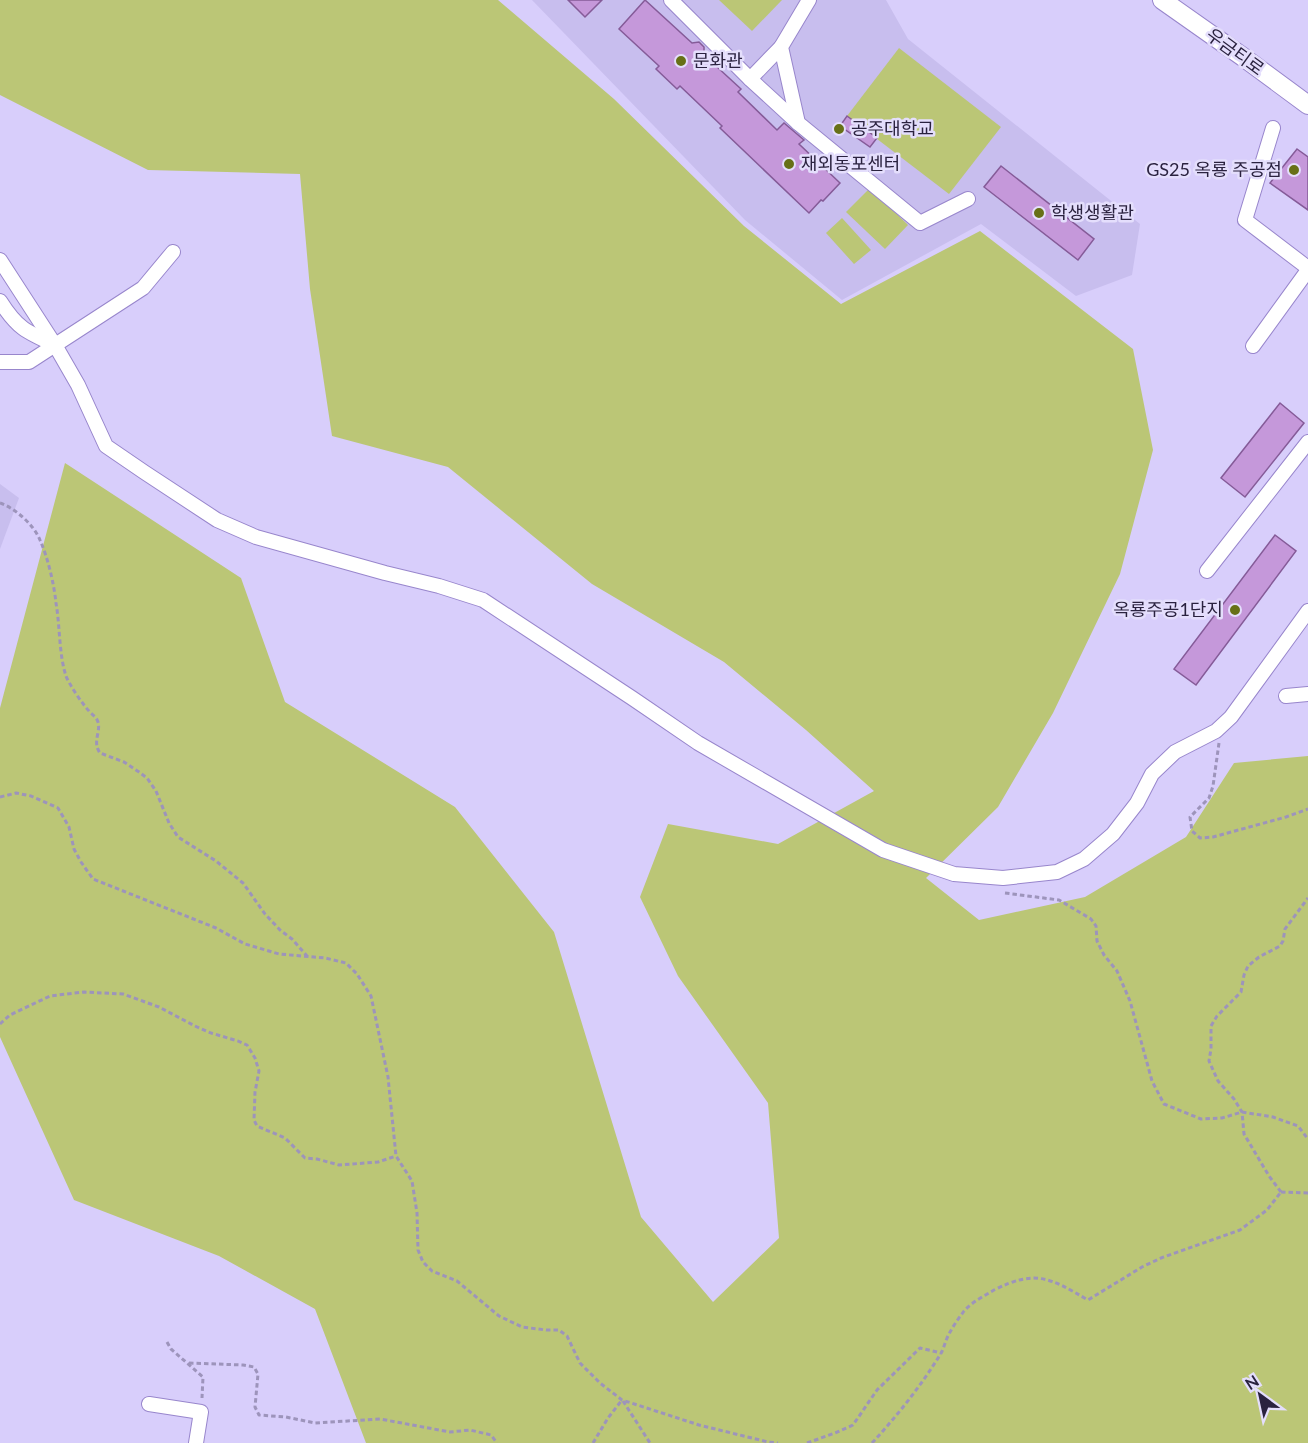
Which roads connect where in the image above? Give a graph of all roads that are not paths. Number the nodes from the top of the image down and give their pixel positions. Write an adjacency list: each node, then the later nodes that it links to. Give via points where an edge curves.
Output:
1 (671, 0): 5 (street)
2 (809, 0): 4 (street)
3 (1162, 0): 6 (main road, 우금티로)
4 (781, 47): 5 (street); 7 (street)
5 (750, 79): 7 (street)
6 (1308, 105)
7 (798, 123): 9 (street, via 920,223)
8 (1273, 128): 12 (street, via 1245,220)
9 (968, 199)
10 (173, 252): 14 (street, via 143,288)
11 (0, 260): 14 (street)
12 (1308, 269): 15 (street)
13 (0, 301): 14 (street, via 12,320)
14 (55, 345): 16 (street, via 29,362); 19 (street, via 106,446 217,520 256,537 483,600 698,743 883,850 954,874 1003,878 1057,872 1084,859 1113,834 1137,803 1152,774 1175,752 1216,731 1231,717)
15 (1253, 346)
16 (0, 362)
17 (1308, 442): 18 (street)
18 (1207, 571)
19 (1308, 611)
20 (1308, 694): 21 (street)
21 (1286, 696)
22 (149, 1404): 23 (street, via 201,1412)
23 (196, 1443)

